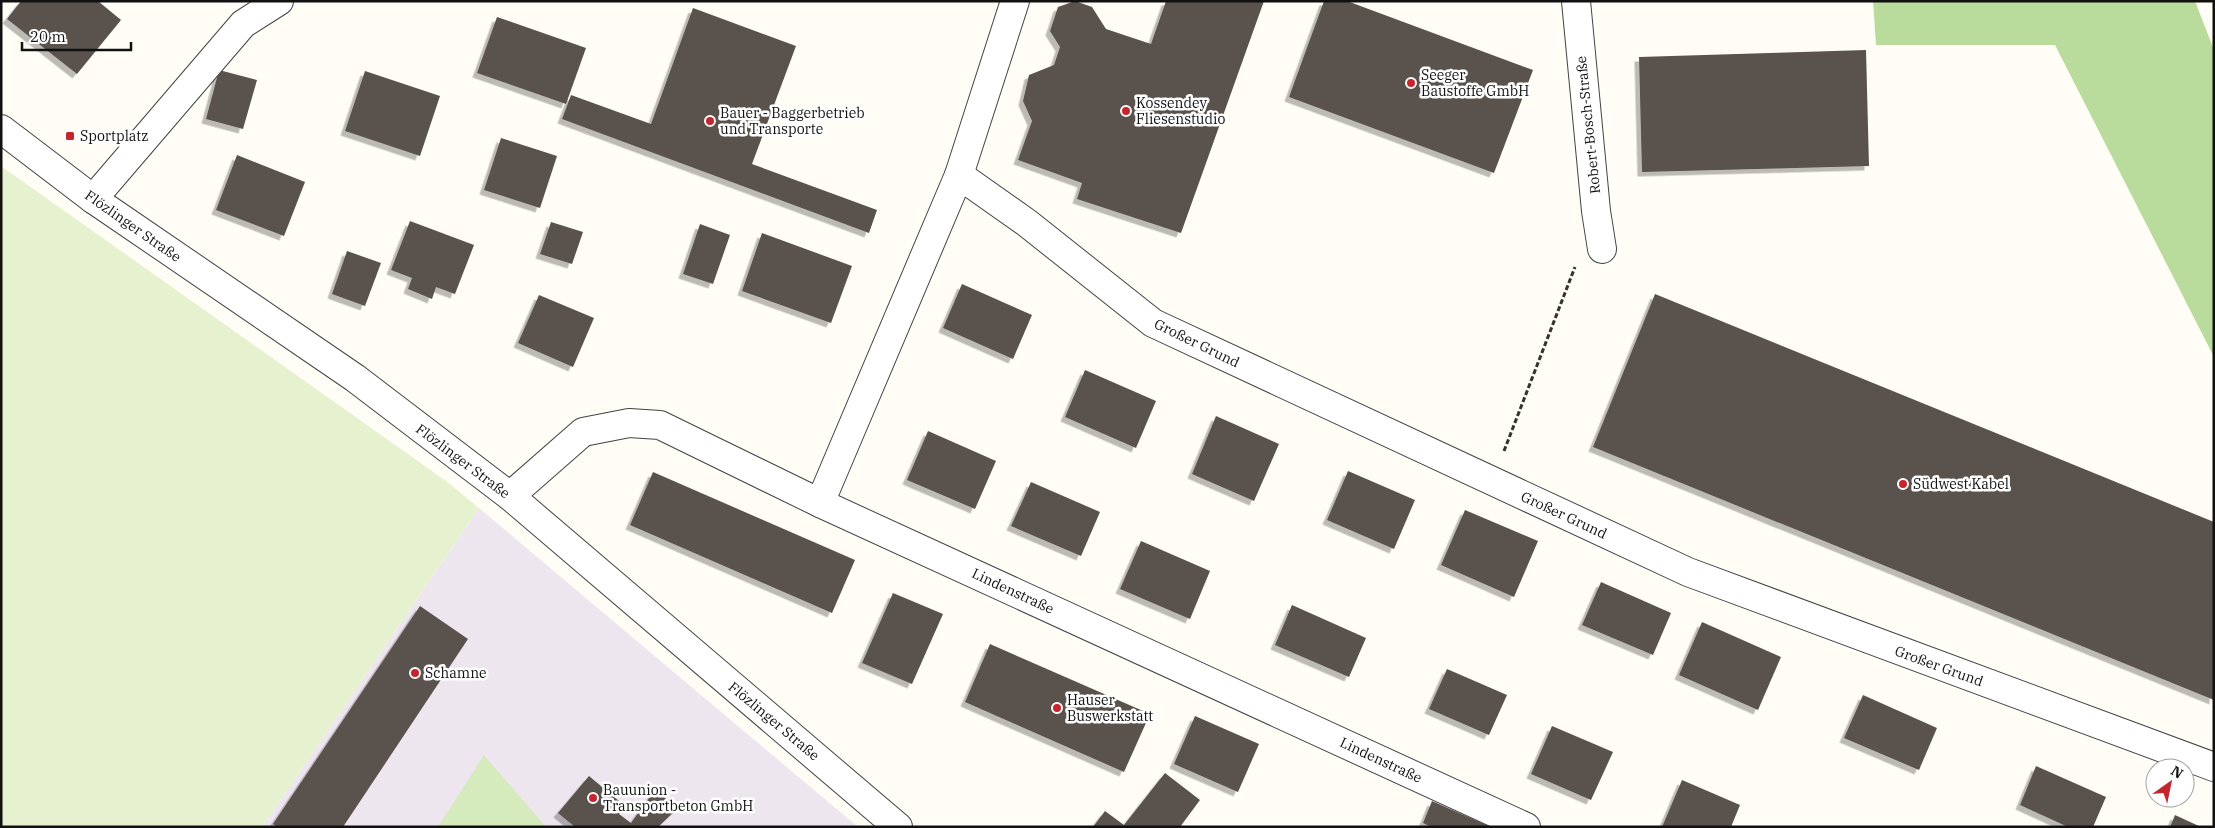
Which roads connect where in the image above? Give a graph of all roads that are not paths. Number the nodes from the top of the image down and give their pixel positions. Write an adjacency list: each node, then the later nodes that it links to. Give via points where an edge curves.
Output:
1 (279, 1): 6 (street, via 243,24)
2 (1015, 1): 5 (street)
3 (1576, 1): 7 (street, Robert-Bosch-Straße)
4 (1, 129): 6 (street, Flözlinger Straße)
5 (959, 175): 9 (street); 10 (street, Großer Grund, via 1153,323 1688,572)
6 (93, 199): 8 (street, Flözlinger Straße, via 354,378)
7 (1602, 249)
8 (510, 496): 9 (street, Lindenstraße, via 583,432 629,423 660,425); 11 (street, Flözlinger Straße)
9 (820, 503): 12 (street, Lindenstraße)
10 (2214, 767)
11 (898, 827)
12 (1526, 827)

